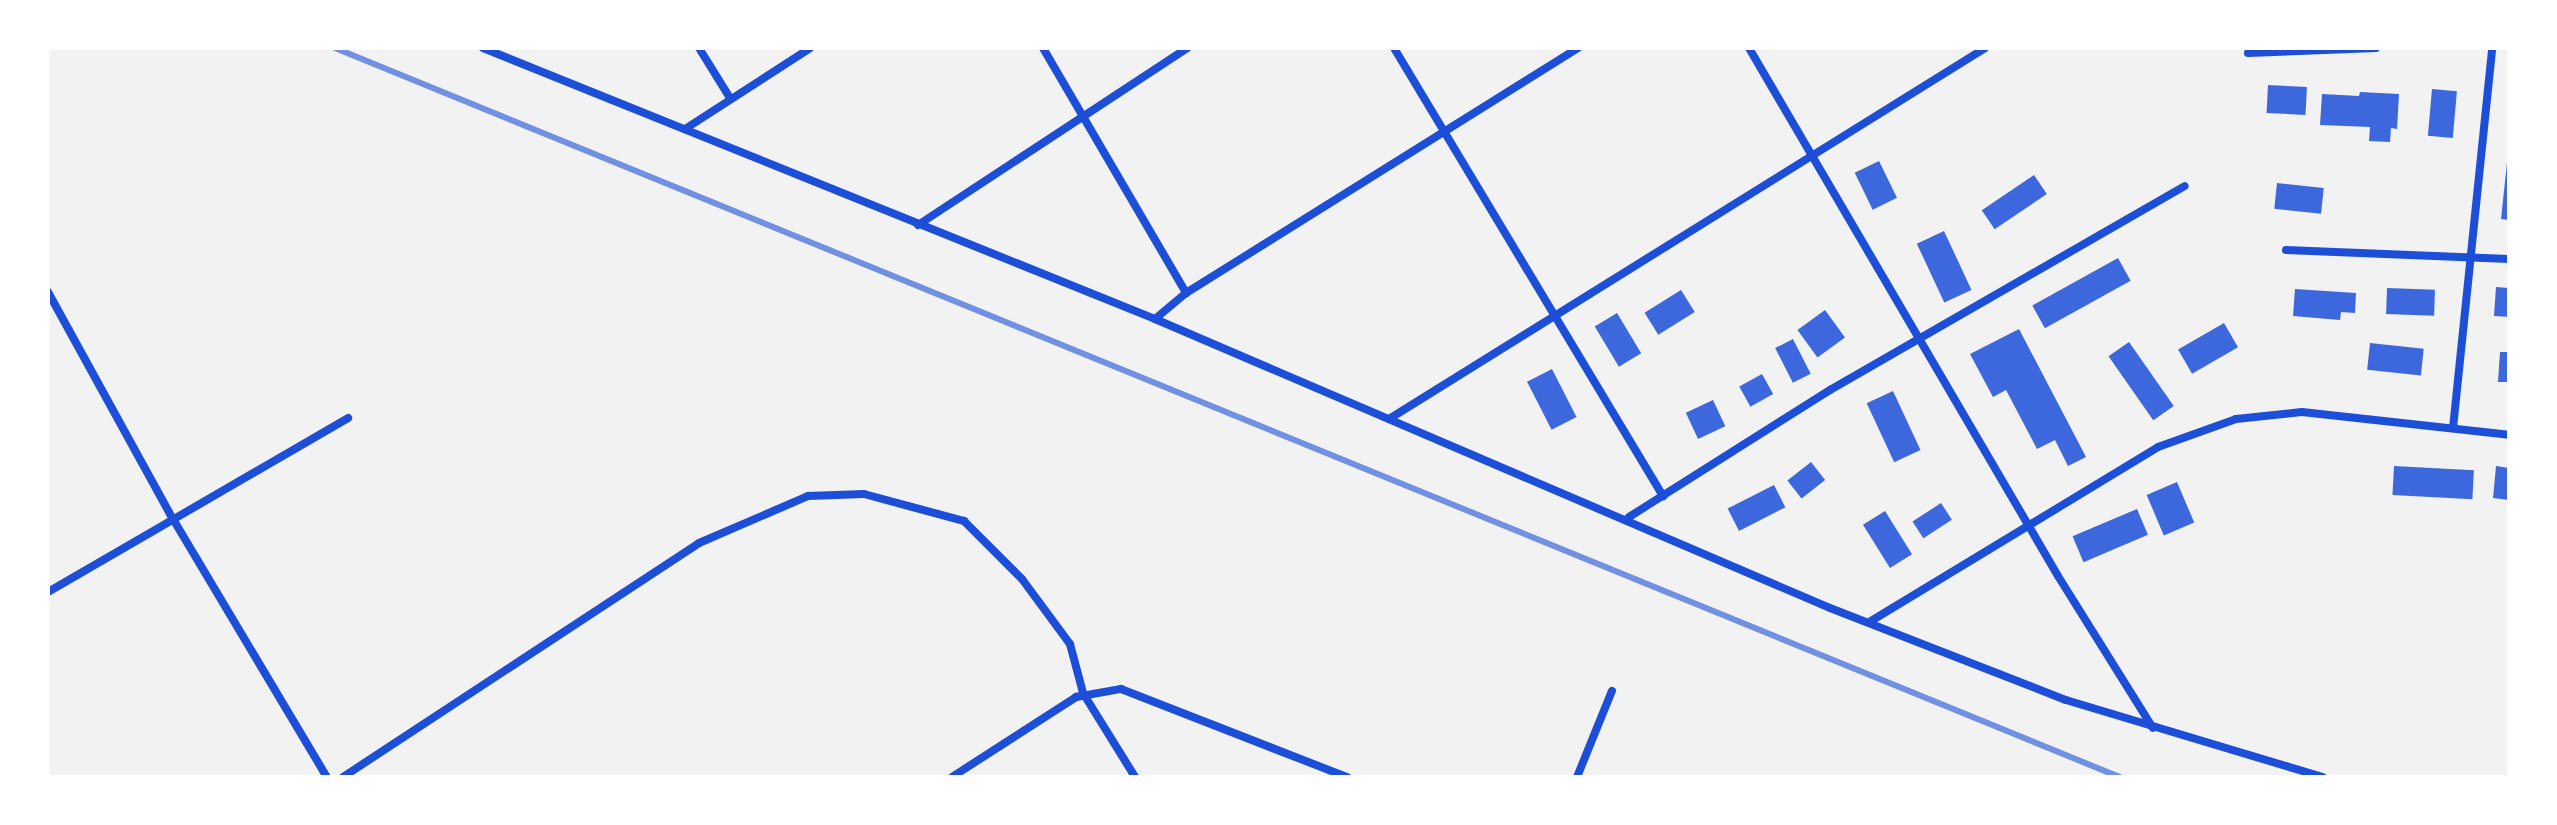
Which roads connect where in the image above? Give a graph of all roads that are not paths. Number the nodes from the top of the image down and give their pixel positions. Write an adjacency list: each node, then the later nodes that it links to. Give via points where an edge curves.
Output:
1 (483, 48): 15 (street)
2 (699, 48): 13 (street)
3 (810, 48): 13 (street)
4 (1043, 48): 14 (street)
5 (1187, 48): 14 (street)
6 (1394, 48): 16 (street)
7 (1578, 48): 16 (street)
8 (1749, 48): 17 (street)
9 (1985, 48): 17 (street)
10 (2376, 48): 12 (street)
11 (2492, 48): 21 (street)
12 (2248, 53)
13 (730, 98): 15 (street)
14 (1083, 114): 19 (street); 24 (street)
15 (685, 129): 19 (street)
16 (1445, 133): 24 (street); 25 (street)
17 (1813, 156): 25 (street); 27 (street)
18 (2185, 186): 27 (street)
19 (918, 225): 26 (street)
20 (2286, 250): 21 (street)
21 (2472, 258): 22 (street); 30 (street)
22 (2509, 259)
23 (48, 292): 34 (street)
24 (1186, 293): 26 (street)
25 (1555, 317): 29 (street); 32 (street)
26 (1155, 319): 29 (street)
27 (1919, 338): 32 (street); 35 (street)
28 (348, 418): 34 (street)
29 (1389, 419): 33 (street)
30 (2453, 428): 31 (street); 35 (street, via 2302,412 2236,419 2158,447)
31 (2509, 435)
32 (1663, 496): 33 (street)
33 (1629, 517): 37 (street, via 1830,608)
34 (173, 519): 36 (street); 41 (street)
35 (2030, 524): 37 (street); 40 (street)
36 (48, 592)
37 (1871, 621): 40 (street)
38 (1612, 691): 46 (street)
39 (1083, 693): 42 (street, via 1070,644 1022,579 964,521 864,494 808,496 699,543); 43 (street); 44 (street); 45 (street, via 1121,689)
40 (2154, 729): 47 (street)
41 (327, 777)
42 (343, 777)
43 (952, 777)
44 (1135, 777)
45 (1347, 777)
46 (1577, 777)
47 (2323, 777)

